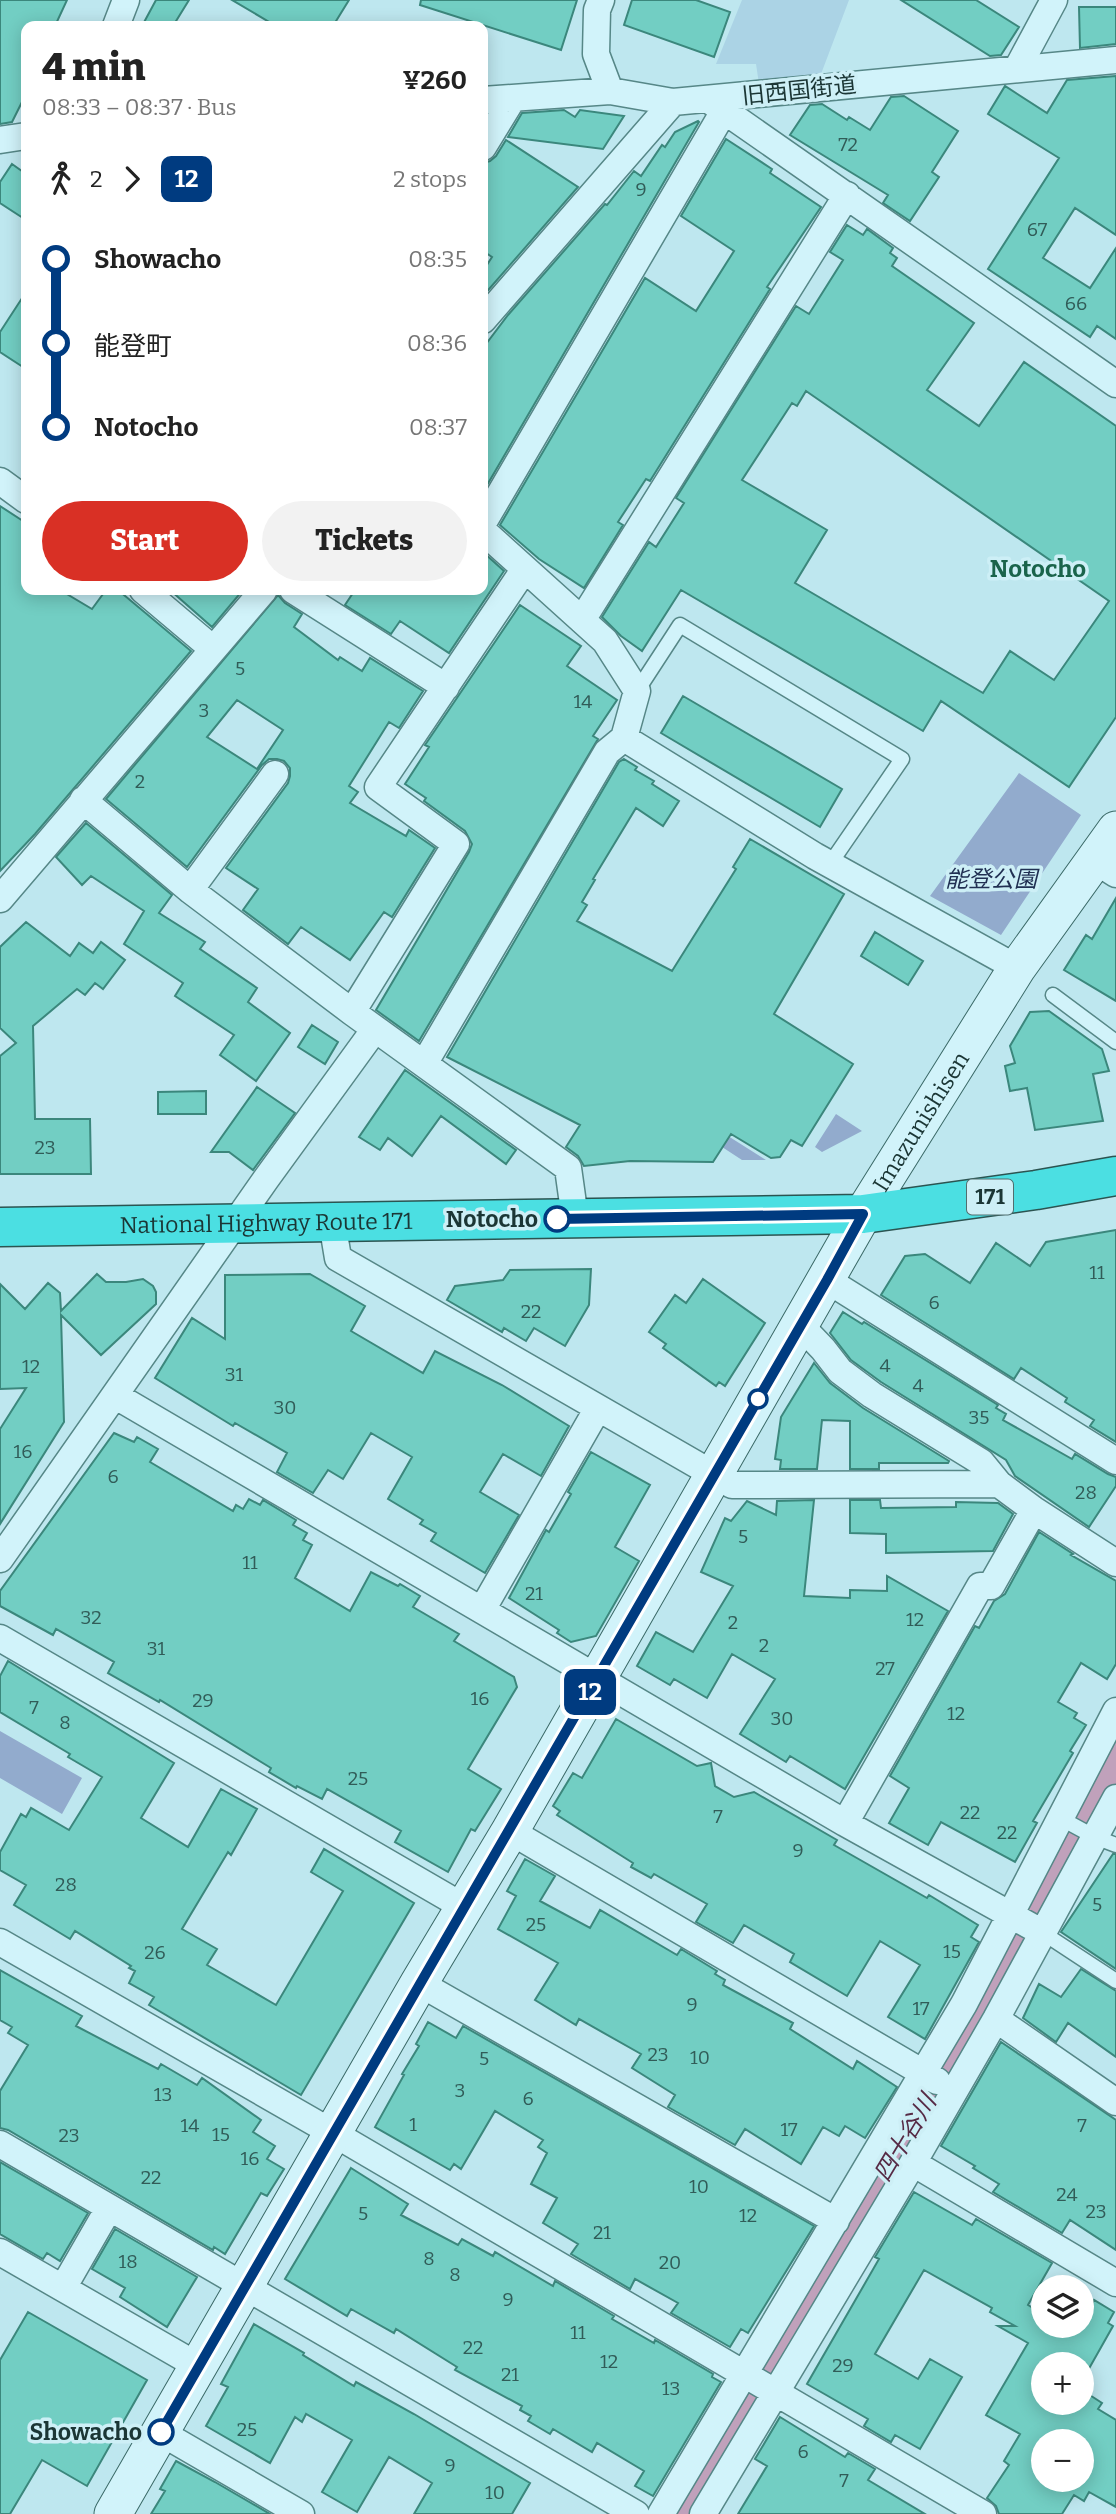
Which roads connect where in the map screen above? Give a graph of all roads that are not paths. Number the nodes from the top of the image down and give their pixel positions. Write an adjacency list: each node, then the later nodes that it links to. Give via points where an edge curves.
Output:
1 (126, 0): 4 (street)
2 (601, 0): 7 (street, via 596,54)
3 (1054, 0): 6 (street)
4 (118, 21)
5 (1116, 60): 6 (street, 旧西国街道)
6 (1018, 67): 11 (street, 旧西国街道)
7 (610, 91): 8 (street, 旧西国街道); 10 (street, 旧西国街道)
8 (513, 98): 9 (street, 旧西国街道); 13 (street)
9 (488, 100)
10 (673, 102): 11 (street, 旧西国街道); 16 (street)
11 (717, 105): 15 (street); 20 (street)
12 (21, 137): 14 (street)
13 (488, 139)
14 (0, 140)
15 (847, 195): 17 (street); 26 (street)
16 (488, 314)
17 (1116, 384)
18 (0, 481): 19 (street)
19 (21, 496)
20 (488, 514)
21 (488, 536): 22 (street)
22 (524, 570): 26 (street); 28 (street)
23 (149, 595): 27 (street)
24 (260, 595): 27 (street)
25 (301, 595): 28 (street)
26 (582, 620): 29 (street, via 604,641)
27 (214, 649): 32 (street)
28 (446, 687): 40 (street, via 378,787 456,844)
29 (637, 691): 30 (street); 34 (lane, via 680,625 902,759)
30 (624, 738): 34 (street); 43 (street, via 607,752)
31 (275, 774): 37 (street)
32 (83, 800): 36 (street); 37 (street)
33 (1116, 830): 35 (street, Imazunishisen)
34 (830, 864): 38 (street)
35 (1105, 867): 38 (street, Imazunishisen)
36 (3, 890)
37 (190, 890): 40 (street)
38 (1017, 968): 45 (street, Imazunishisen)
39 (1053, 995): 42 (lane)
40 (352, 1012): 41 (street)
41 (375, 1029): 43 (street); 48 (street)
42 (1116, 1042)
43 (424, 1064): 46 (street, via 568,1168)
44 (1116, 1176): 45 (highway, National Highway Route 171 / 171)
45 (863, 1214): 46 (highway, National Highway Route 171 / 171); 50 (street, Imazunishisen)
46 (575, 1219): 47 (highway, National Highway Route 171 / 171)
47 (332, 1222): 48 (highway, National Highway Route 171 / 171); 53 (street, via 338,1258)
48 (235, 1224): 49 (highway, National Highway Route 171 / 171); 52 (street)
49 (0, 1227)
50 (827, 1280): 51 (street, Imazunishisen); 54 (street)
51 (800, 1325): 55 (street, Imazunishisen); 56 (street, via 840,1371 981,1462)
52 (116, 1396): 58 (street); 60 (street)
53 (598, 1408): 55 (street); 60 (street)
54 (1116, 1461)
55 (714, 1476): 56 (street, via 732,1485); 62 (street, Imazunishisen)
56 (999, 1484): 57 (street)
57 (1034, 1510): 59 (street); 66 (street, via 991,1586 980,1586)
58 (0, 1559)
59 (1116, 1563)
60 (482, 1610): 62 (street)
61 (0, 1638): 69 (street)
62 (598, 1678): 66 (street); 67 (street, Imazunishisen)
63 (1116, 1711): 65 (street)
64 (1116, 1798): 68 (street)
65 (1065, 1821): 68 (lane); 70 (street)
66 (845, 1823): 70 (street)
67 (510, 1831): 69 (street, Imazunishisen); 75 (street)
68 (1099, 1838): 70 (street)
69 (464, 1907): 73 (street, Imazunishisen)
70 (1026, 1923): 72 (lane); 74 (street); 75 (street, via 964,2004)
71 (0, 1942): 78 (street)
72 (1116, 1981)
73 (419, 1983): 78 (street, Imazunishisen); 82 (street)
74 (996, 2019): 76 (street); 77 (street)
75 (923, 2073): 76 (street); 82 (street)
76 (954, 2091): 80 (street)
77 (1116, 2102)
78 (332, 2133): 85 (street, Imazunishisen); 88 (street)
79 (0, 2144): 81 (street)
80 (913, 2163): 84 (street); 88 (street)
81 (109, 2208): 85 (street); 86 (street)
82 (836, 2221): 88 (street)
83 (0, 2252): 86 (street)
84 (1116, 2283)
85 (243, 2287): 87 (street, Imazunishisen); 92 (street)
86 (64, 2288): 87 (street)
87 (198, 2366): 89 (street, Imazunishisen)
88 (761, 2384): 93 (street); 94 (street); 95 (street)
89 (160, 2432): 90 (street, Imazunishisen); 91 (street)
90 (113, 2514)
91 (300, 2514)
92 (636, 2514)
93 (661, 2514)
94 (703, 2514)
95 (983, 2514)

